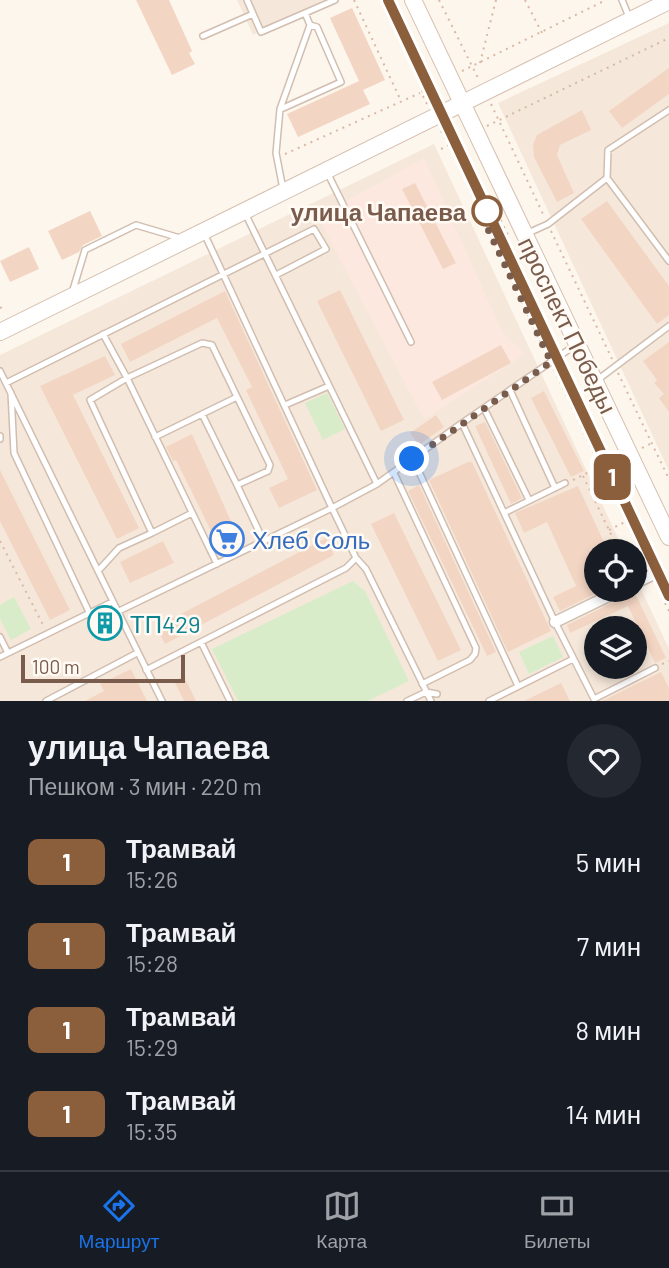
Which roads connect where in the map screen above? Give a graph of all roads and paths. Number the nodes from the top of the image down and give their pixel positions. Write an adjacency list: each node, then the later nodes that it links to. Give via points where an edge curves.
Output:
1 (247, 0): 12 (lane)
2 (335, 0): 11 (lane)
3 (354, 0): 22 (path)
4 (413, 0): 23 (main road, проспект Победы)
5 (439, 0): 19 (path)
6 (496, 0): 18 (path)
7 (525, 0): 15 (path)
8 (604, 0): 15 (path)
9 (621, 0): 13 (lane)
10 (669, 1): 13 (main road)
11 (305, 13): 12 (lane, via 261,32); 14 (lane)
12 (253, 14): 16 (lane)
13 (630, 20): 21 (main road)
14 (310, 25): 24 (lane); 24 (lane, via 317,27 341,82)
15 (542, 33): 18 (path)
16 (203, 36)
17 (669, 38): 26 (path)
18 (480, 63): 19 (path)
19 (472, 66): 21 (path)
20 (421, 92): 22 (path)
21 (485, 92): 23 (main road); 26 (path)
22 (402, 102): 28 (path)
23 (462, 104): 29 (main road); 36 (main road, проспект Победы)
24 (280, 109): 28 (lane)
25 (669, 110): 30 (lane, via 608,150)
26 (499, 120): 34 (path)
27 (441, 149): 32 (path, via 449,145)
28 (277, 158): 31 (lane)
29 (327, 171): 31 (main road); 46 (lane)
30 (607, 178): 34 (lane); 39 (lane)
31 (284, 192): 33 (main road)
32 (475, 202): 36 (path, via 489,196); 48 (path)
33 (244, 211): 35 (main road); 38 (lane)
34 (548, 223): 36 (lane); 49 (path)
35 (203, 232): 37 (main road); 40 (lane)
36 (517, 236): 47 (main road, проспект Победы)
37 (186, 240): 42 (main road); 42 (lane, via 136,225 85,250)
38 (266, 254): 40 (lane); 41 (lane); 41 (lane, via 314,229 321,236 326,249)
39 (669, 261)
40 (223, 274): 45 (lane); 58 (lane)
41 (276, 275): 54 (lane)
42 (71, 297): 44 (main road)
43 (669, 326): 49 (lane)
44 (0, 332)
45 (103, 334): 51 (lane); 53 (lane)
46 (411, 342)
47 (577, 344): 48 (lane); 52 (main road, проспект Победы)
48 (551, 362): 55 (lane); 67 (path)
49 (615, 366): 52 (lane); 63 (path)
50 (0, 371): 53 (lane)
51 (127, 378): 57 (lane, via 207,342); 62 (lane); 80 (lane, via 89,400)
52 (595, 382): 81 (main road, проспект Победы)
53 (6, 383): 56 (lane)
54 (330, 386): 58 (lane); 71 (lane)
55 (510, 390): 59 (lane); 73 (lane)
56 (11, 393): 87 (lane); 93 (lane, via 14,453)
57 (237, 397): 60 (lane); 72 (lane, via 270,468)
58 (285, 405): 75 (lane)
59 (484, 408): 61 (lane); 74 (lane)
60 (202, 414): 62 (lane); 72 (lane)
61 (462, 423): 66 (lane); 77 (lane)
62 (155, 437): 76 (lane)
63 (652, 443): 64 (path); 69 (path)
64 (641, 448)
65 (619, 457): 67 (path)
66 (412, 459): 68 (lane); 106 (lane)
67 (600, 467): 78 (path); 79 (path, via 582,476)
68 (394, 473): 71 (lane); 105 (lane, via 476,648 470,660)
69 (669, 479)
70 (565, 483): 73 (lane)
71 (377, 484): 75 (lane)
72 (237, 485): 84 (lane)
73 (555, 488): 74 (lane)
74 (529, 500): 77 (lane)
75 (332, 508): 84 (lane); 85 (lane)
76 (192, 513): 80 (lane); 86 (lane)
77 (504, 513): 95 (lane)
78 (626, 521): 79 (path); 88 (path)
79 (609, 530): 82 (path)
80 (152, 533): 87 (lane, via 119,548)
81 (669, 537)
82 (613, 539)
83 (0, 541): 96 (path)
84 (264, 542): 86 (lane)
85 (356, 558): 98 (lane, via 346,568); 105 (lane, via 366,569)
86 (217, 564): 94 (lane)
87 (98, 571): 90 (lane)
88 (652, 575): 89 (street); 92 (path)
89 (647, 577)
90 (112, 601): 93 (lane); 94 (lane)
91 (596, 602): 95 (street)
92 (669, 611)
93 (89, 612): 96 (lane)
94 (117, 612): 100 (lane)
95 (555, 622): 102 (lane)
96 (47, 634): 99 (lane)
97 (0, 637): 99 (lane)
98 (201, 642): 104 (lane); 112 (lane)
99 (8, 653): 101 (lane)
100 (137, 653): 104 (lane); 110 (lane)
101 (0, 657)
102 (573, 659): 106 (lane); 109 (lane)
103 (654, 668): 109 (lane)
104 (146, 670): 111 (lane)
105 (422, 684): 107 (lane)
106 (518, 686): 115 (lane)
107 (426, 692): 108 (lane); 113 (lane); 114 (lane)
108 (437, 694)
109 (595, 700)
110 (46, 701)
111 (162, 701)
112 (230, 701)
113 (407, 701)
114 (431, 701)
115 (489, 701)

